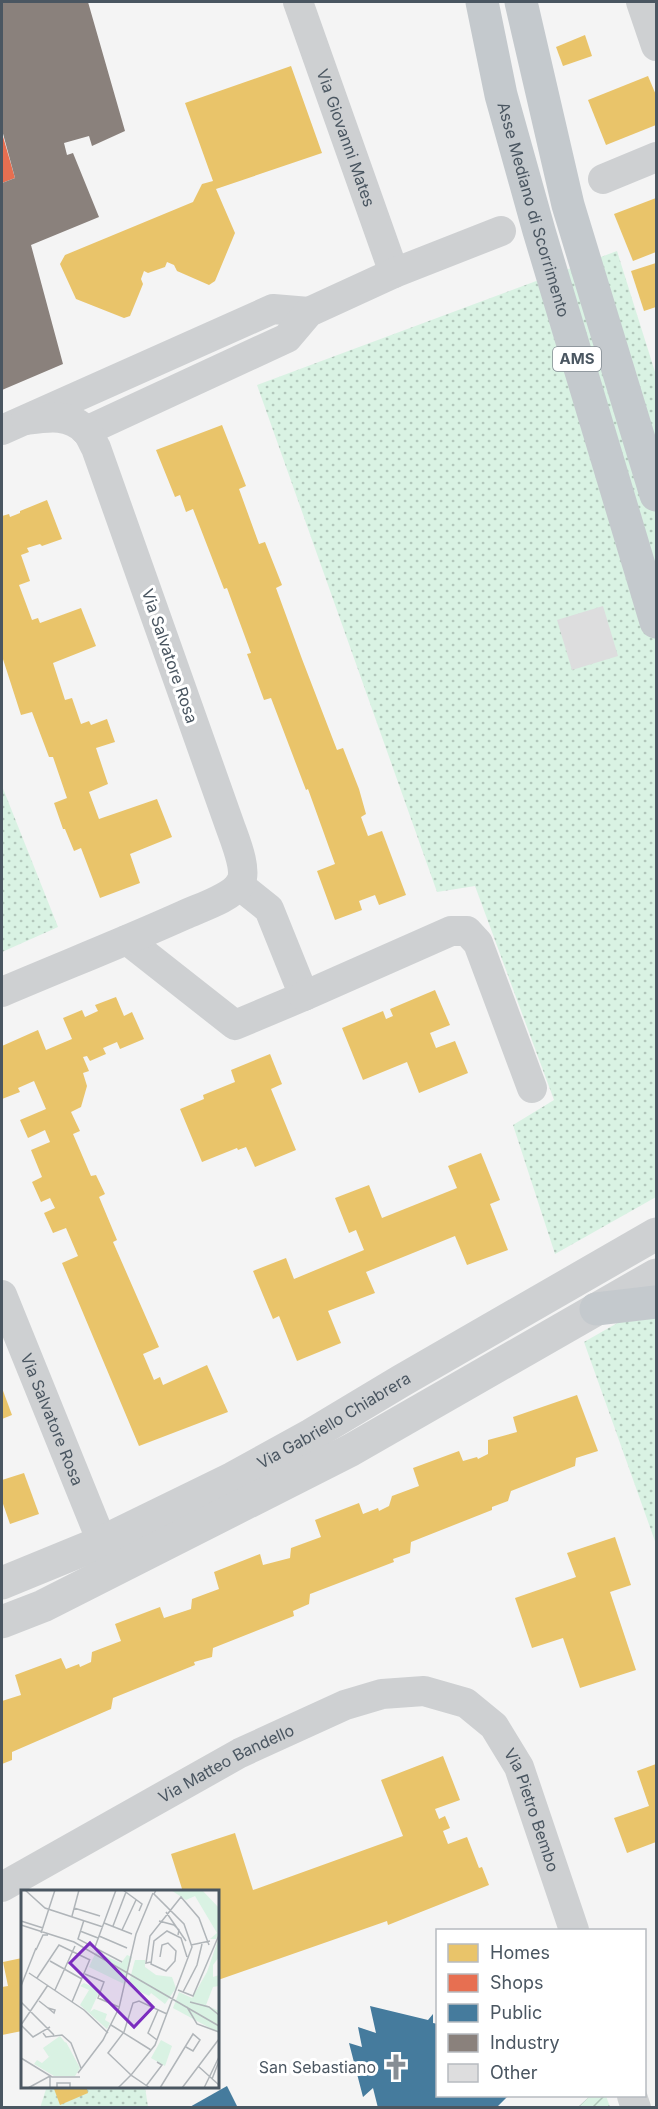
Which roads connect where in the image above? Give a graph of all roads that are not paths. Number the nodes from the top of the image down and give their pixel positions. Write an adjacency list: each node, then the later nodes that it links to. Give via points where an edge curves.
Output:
1 (298, 2): 9 (street, Via Giovanni Mates)
2 (482, 2): 14 (highway, Asse Mediano di Scorrimento / AMS, via 501,95 532,208)
3 (521, 2): 13 (highway, Asse Mediano di Scorrimento / AMS, via 568,205)
4 (641, 2): 5 (street)
5 (657, 46)
6 (657, 157): 7 (street)
7 (603, 178)
8 (501, 231): 9 (street)
9 (394, 273): 10 (street)
10 (309, 312): 11 (street, via 273,309); 12 (street, via 287,338)
11 (14, 425): 12 (street, via 66,418)
12 (86, 431): 15 (street, Via Salvatore Rosa, via 106,474 230,826 240,856)
13 (657, 495)
14 (657, 622)
15 (239, 885): 16 (street, via 215,901); 18 (street, via 269,909)
16 (127, 940): 17 (street); 18 (street, via 235,1024)
17 (2, 992)
18 (304, 996): 19 (street, via 451,931 467,931 478,943)
19 (532, 1088)
20 (657, 1234): 25 (street, Via Gabriello Chiabrera, via 311,1435)
21 (657, 1275): 24 (street, Via Gabriello Chiabrera)
22 (2, 1295): 25 (street, Via Salvatore Rosa)
23 (657, 1302): 24 (highway)
24 (596, 1309): 27 (street, Via Gabriello Chiabrera, via 351,1450 43,1606)
25 (102, 1542): 26 (street, Via Gabriello Chiabrera)
26 (2, 1583)
27 (2, 1622)
28 (466, 1703): 29 (street, Via Matteo Bandello, via 424,1691 382,1694 345,1706 240,1753); 30 (street, Via Pietro Bembo, via 494,1726 519,1767)
29 (2, 1887)
30 (574, 1929)

